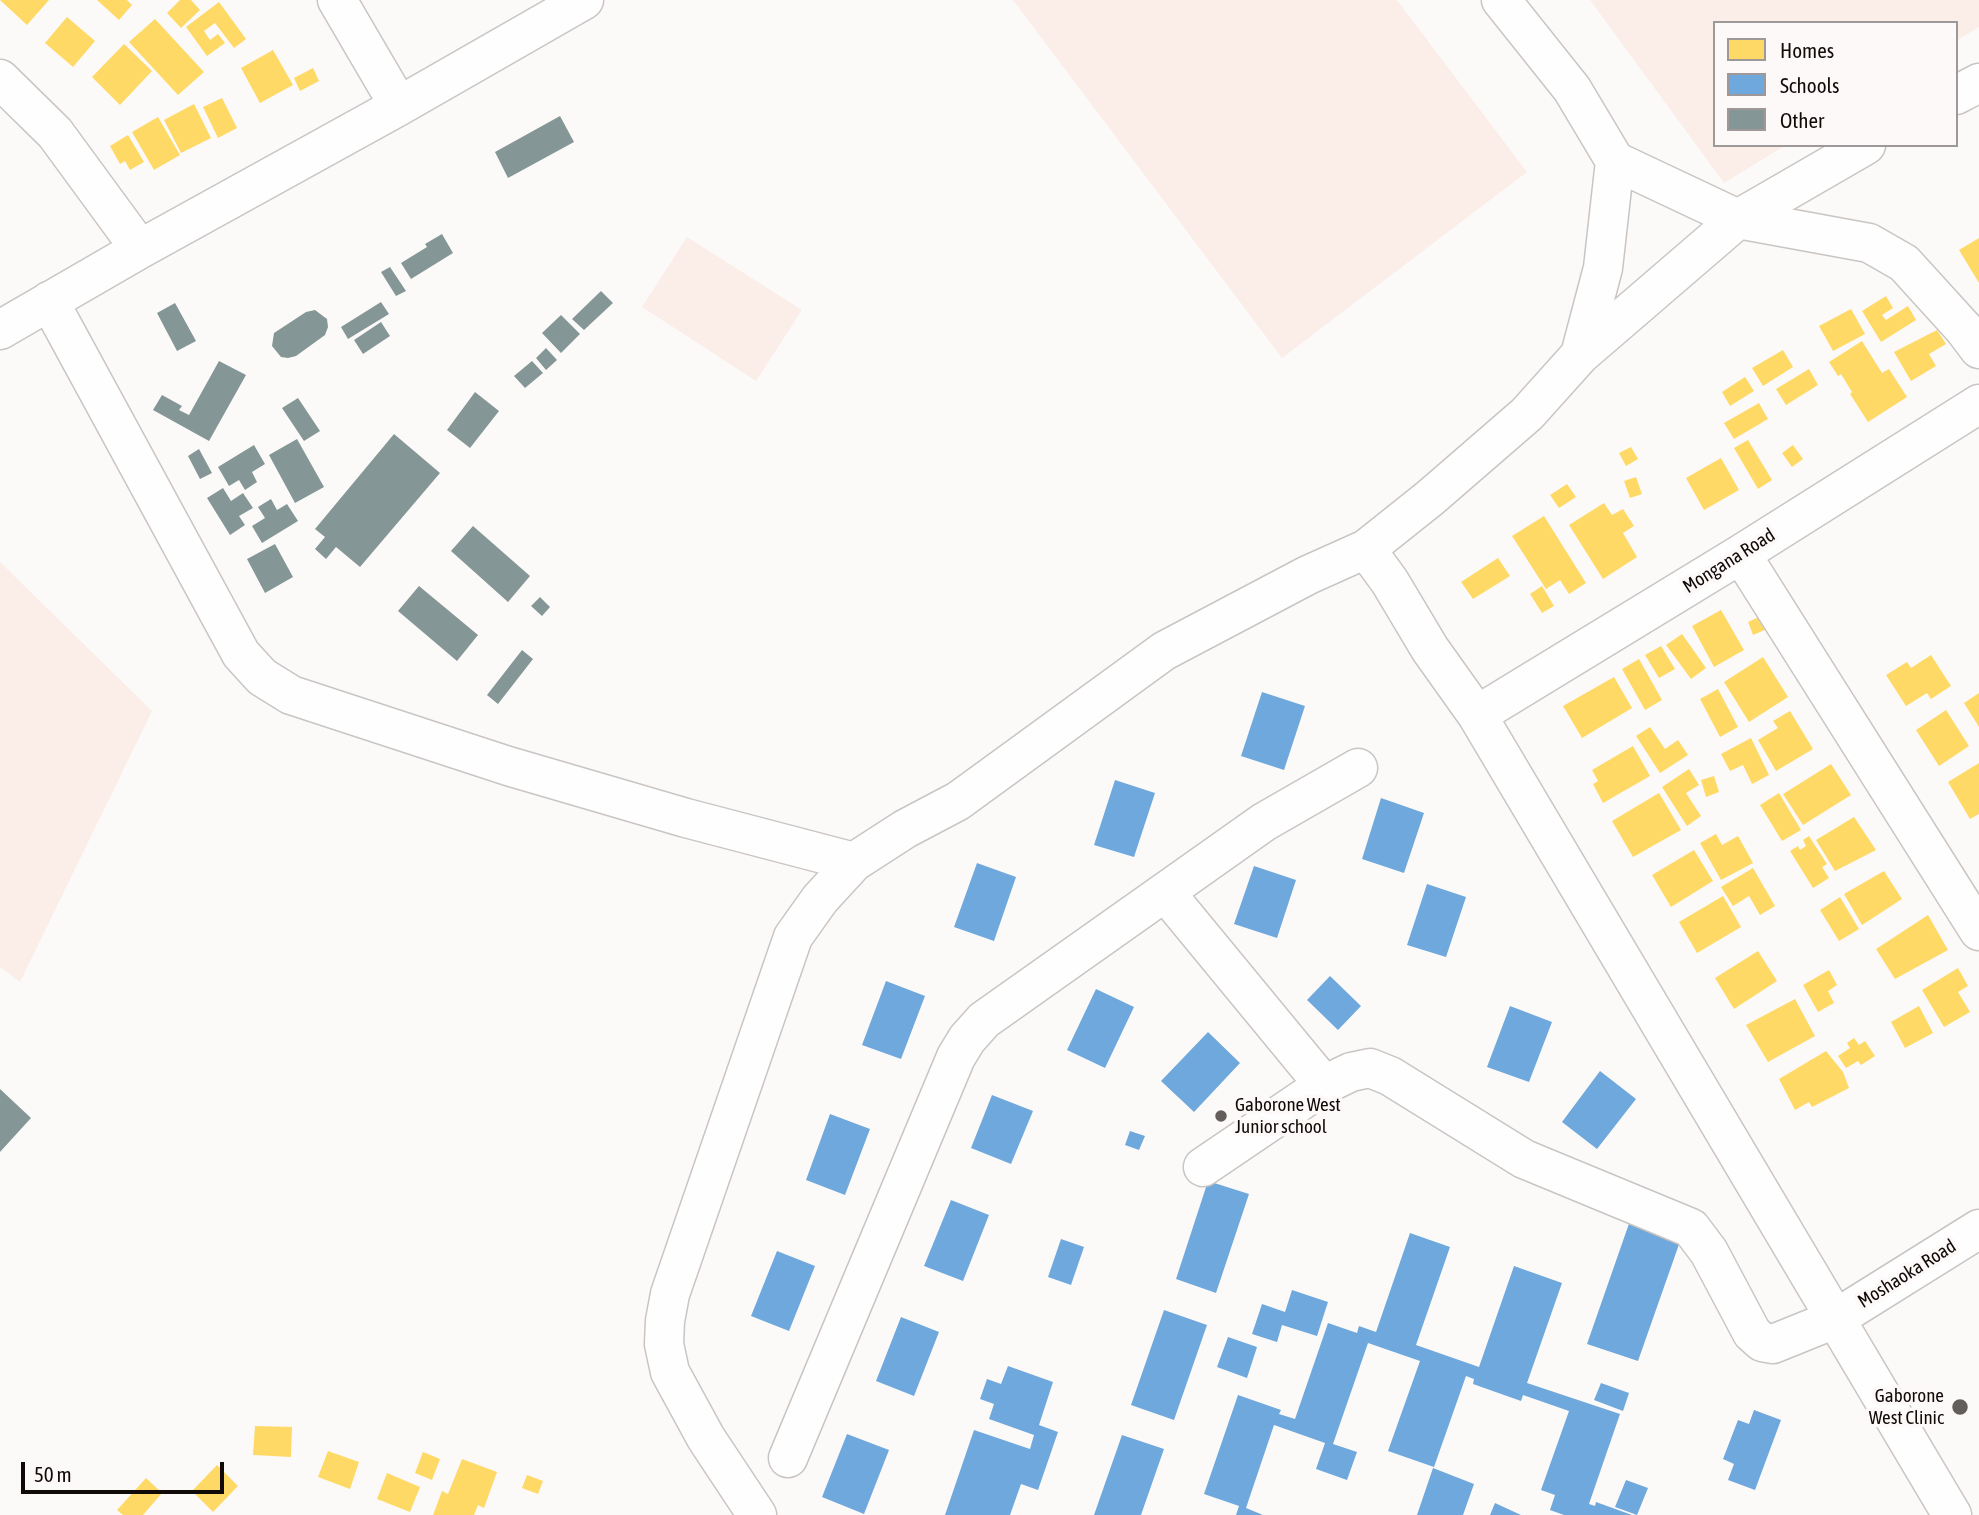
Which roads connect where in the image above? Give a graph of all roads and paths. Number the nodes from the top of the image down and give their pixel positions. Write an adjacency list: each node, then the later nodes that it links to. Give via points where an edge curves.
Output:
1 (337, 0): 7 (street)
2 (584, 0): 7 (street)
3 (1501, 0): 9 (street, via 1572,89)
4 (0, 79): 11 (street, via 55,134)
5 (1979, 83): 6 (street)
6 (1958, 94)
7 (399, 106): 11 (street)
8 (1863, 147): 10 (street)
9 (1615, 160): 10 (street); 15 (street, via 1603,268)
10 (1738, 219): 14 (street, via 1869,243 1904,263); 15 (street)
11 (140, 248): 12 (street)
12 (49, 302): 13 (street); 21 (street, via 242,654 262,677 291,695 508,766)
13 (0, 330)
14 (1979, 349)
15 (1580, 355): 17 (street, via 1527,414)
16 (1979, 404): 18 (street, Mongana Road)
17 (1366, 548): 19 (street); 21 (street, via 1164,651 958,801)
18 (1741, 554): 19 (street, Mongana Road); 23 (street)
19 (1477, 715): 27 (street)
20 (1358, 768): 22 (street, via 1264,822)
21 (854, 862): 29 (street, via 793,937 670,1294 665,1321 670,1372 706,1438)
22 (1165, 892): 24 (street); 28 (street, via 984,1020 961,1048)
23 (1979, 931)
24 (1324, 1085): 25 (street); 27 (street, Moshaoka Road, via 1370,1068 1524,1159 1691,1227 1752,1334 1762,1342 1773,1344)
25 (1203, 1167)
26 (1979, 1229): 27 (street, Moshaoka Road)
27 (1835, 1320): 30 (street)
28 (788, 1458)
29 (757, 1515)
30 (1952, 1515)

